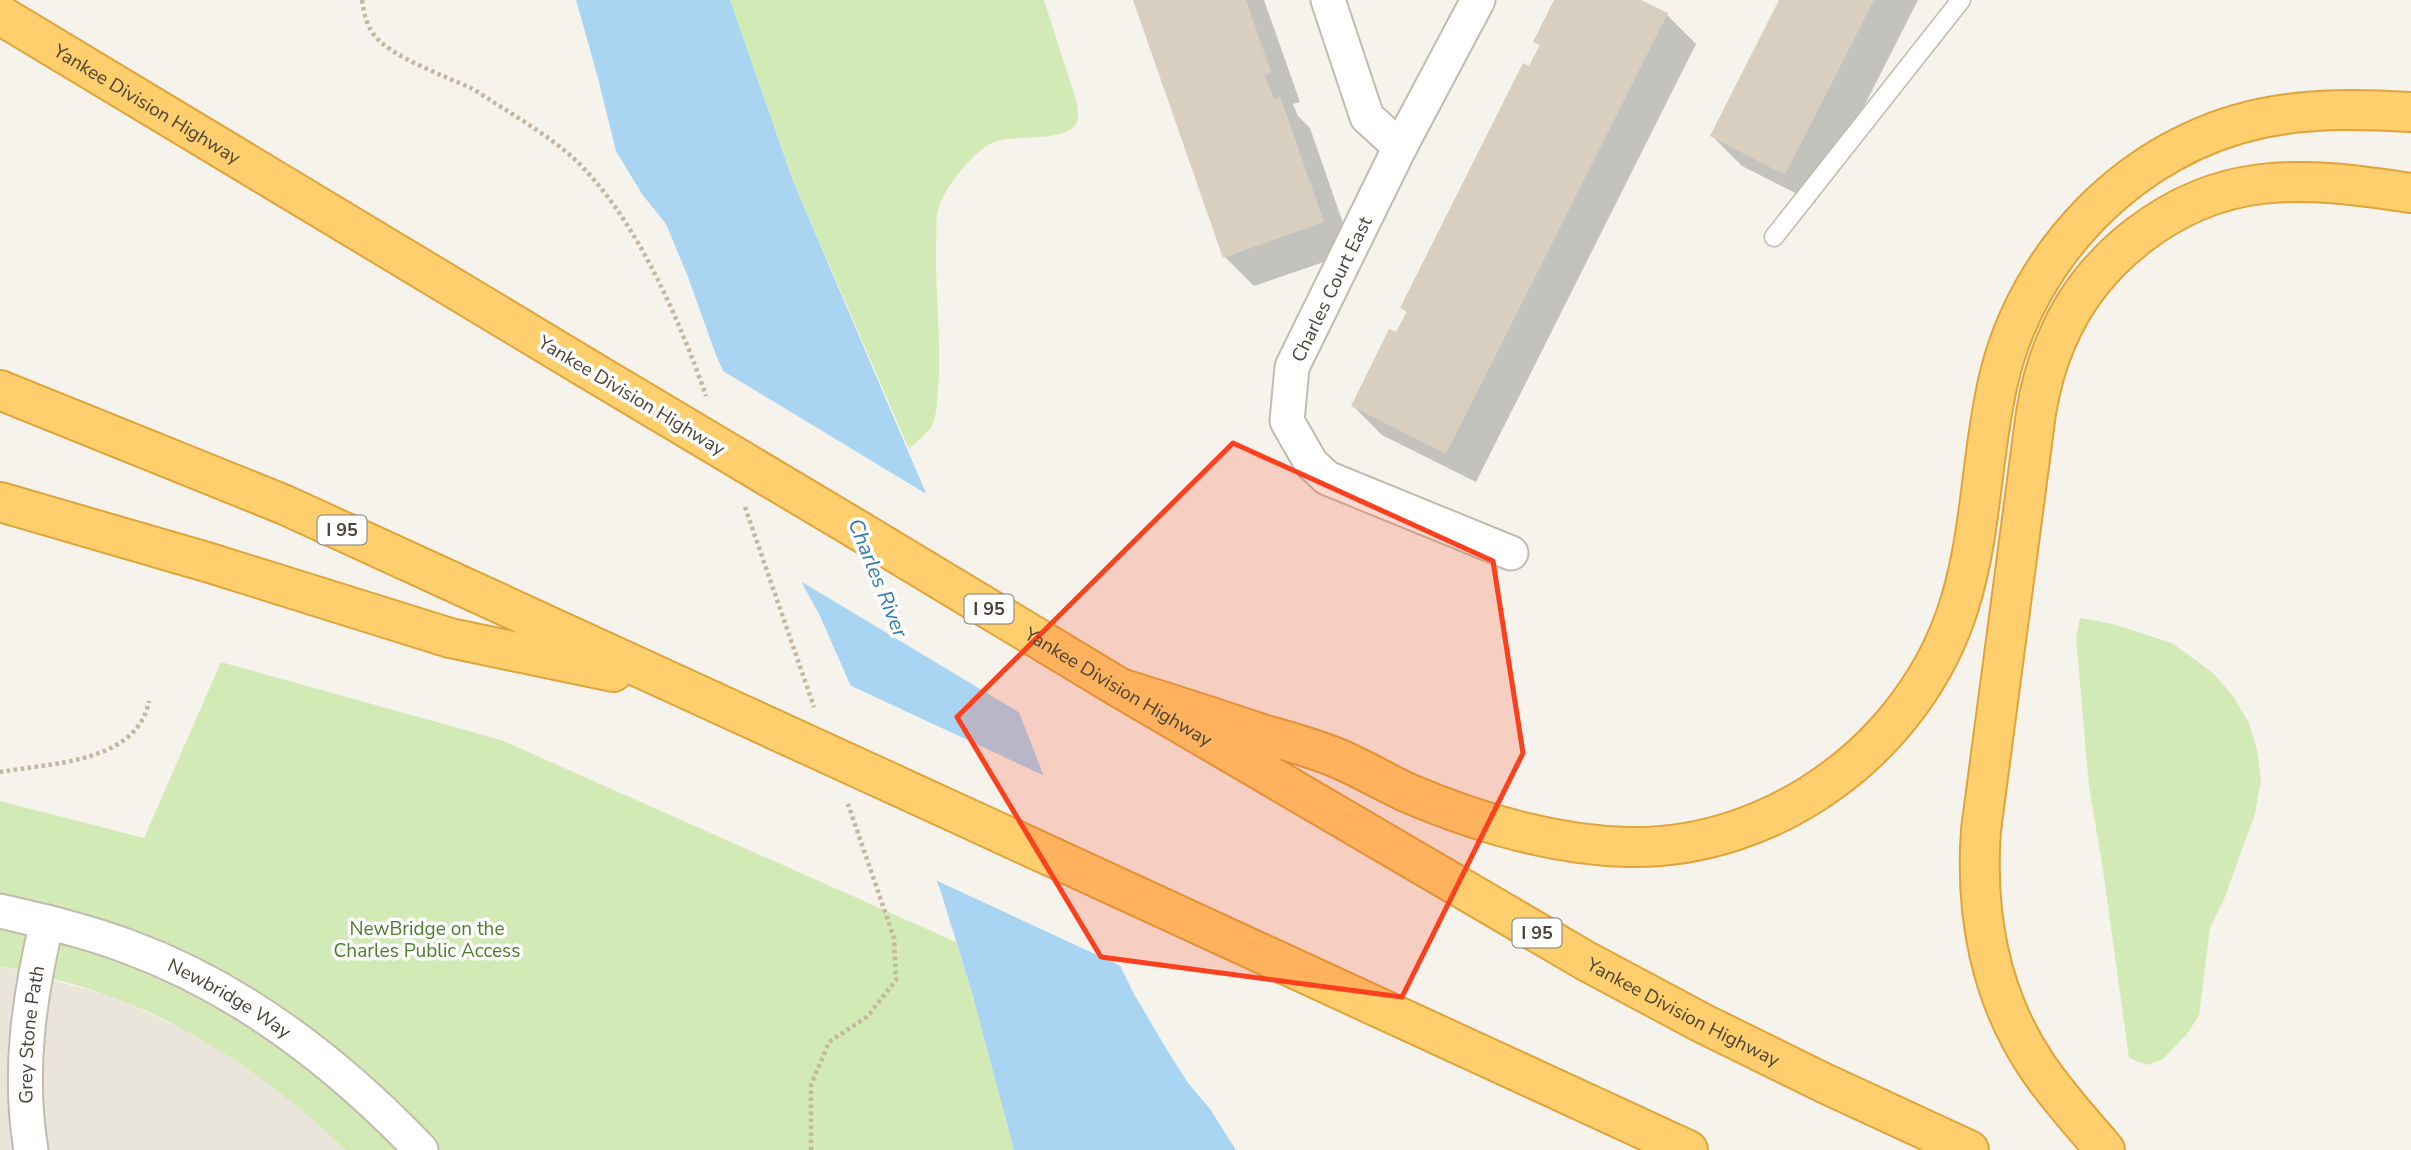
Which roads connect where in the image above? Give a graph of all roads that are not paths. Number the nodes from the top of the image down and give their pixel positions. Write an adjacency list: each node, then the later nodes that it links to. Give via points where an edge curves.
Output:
1 (1328, 0): 6 (street, via 1367,117)
2 (1478, 0): 6 (street, Charles Court East)
3 (1961, 0): 10 (lane)
4 (0, 15): 15 (highway, Yankee Division Highway / I 95, bridge)
5 (2411, 112): 15 (highway, via 2315,110 2220,130 2142,171 2064,242 2031,292 2007,350 1992,415 1973,552 1947,639 1915,695 1878,741 1814,794 1768,818 1713,837 1657,846 1599,845 1535,835 1409,794 1336,757)
6 (1401, 147): 13 (street, Charles Court East, via 1292,367 1287,421 1311,463 1327,478)
7 (2348, 185): 8 (highway); 9 (highway, via 2379,191); 22 (highway, via 2290,181 2231,190 2186,206 2143,232 2109,261 2079,299 2056,341 2040,390 1981,830 1979,897 1992,966 2019,1034 2050,1084)
8 (2411, 192)
9 (2411, 205)
10 (1774, 237)
11 (0, 390): 14 (highway, I 95, via 285,505)
12 (0, 502): 14 (highway, via 450,638)
13 (1511, 553)
14 (677, 685): 20 (highway, I 95, bridge)
15 (1120, 688): 21 (highway, Yankee Division Highway / I 95, via 1586,961 1704,1024)
16 (0, 911): 17 (street, Newbridge Way)
17 (47, 922): 18 (street, Grey Stone Path, via 32,992 25,1066); 19 (street, Newbridge Way, via 130,947 247,1004 346,1077)
18 (31, 1150)
19 (421, 1150)
20 (1688, 1150)
21 (1969, 1150)
22 (2105, 1150)

